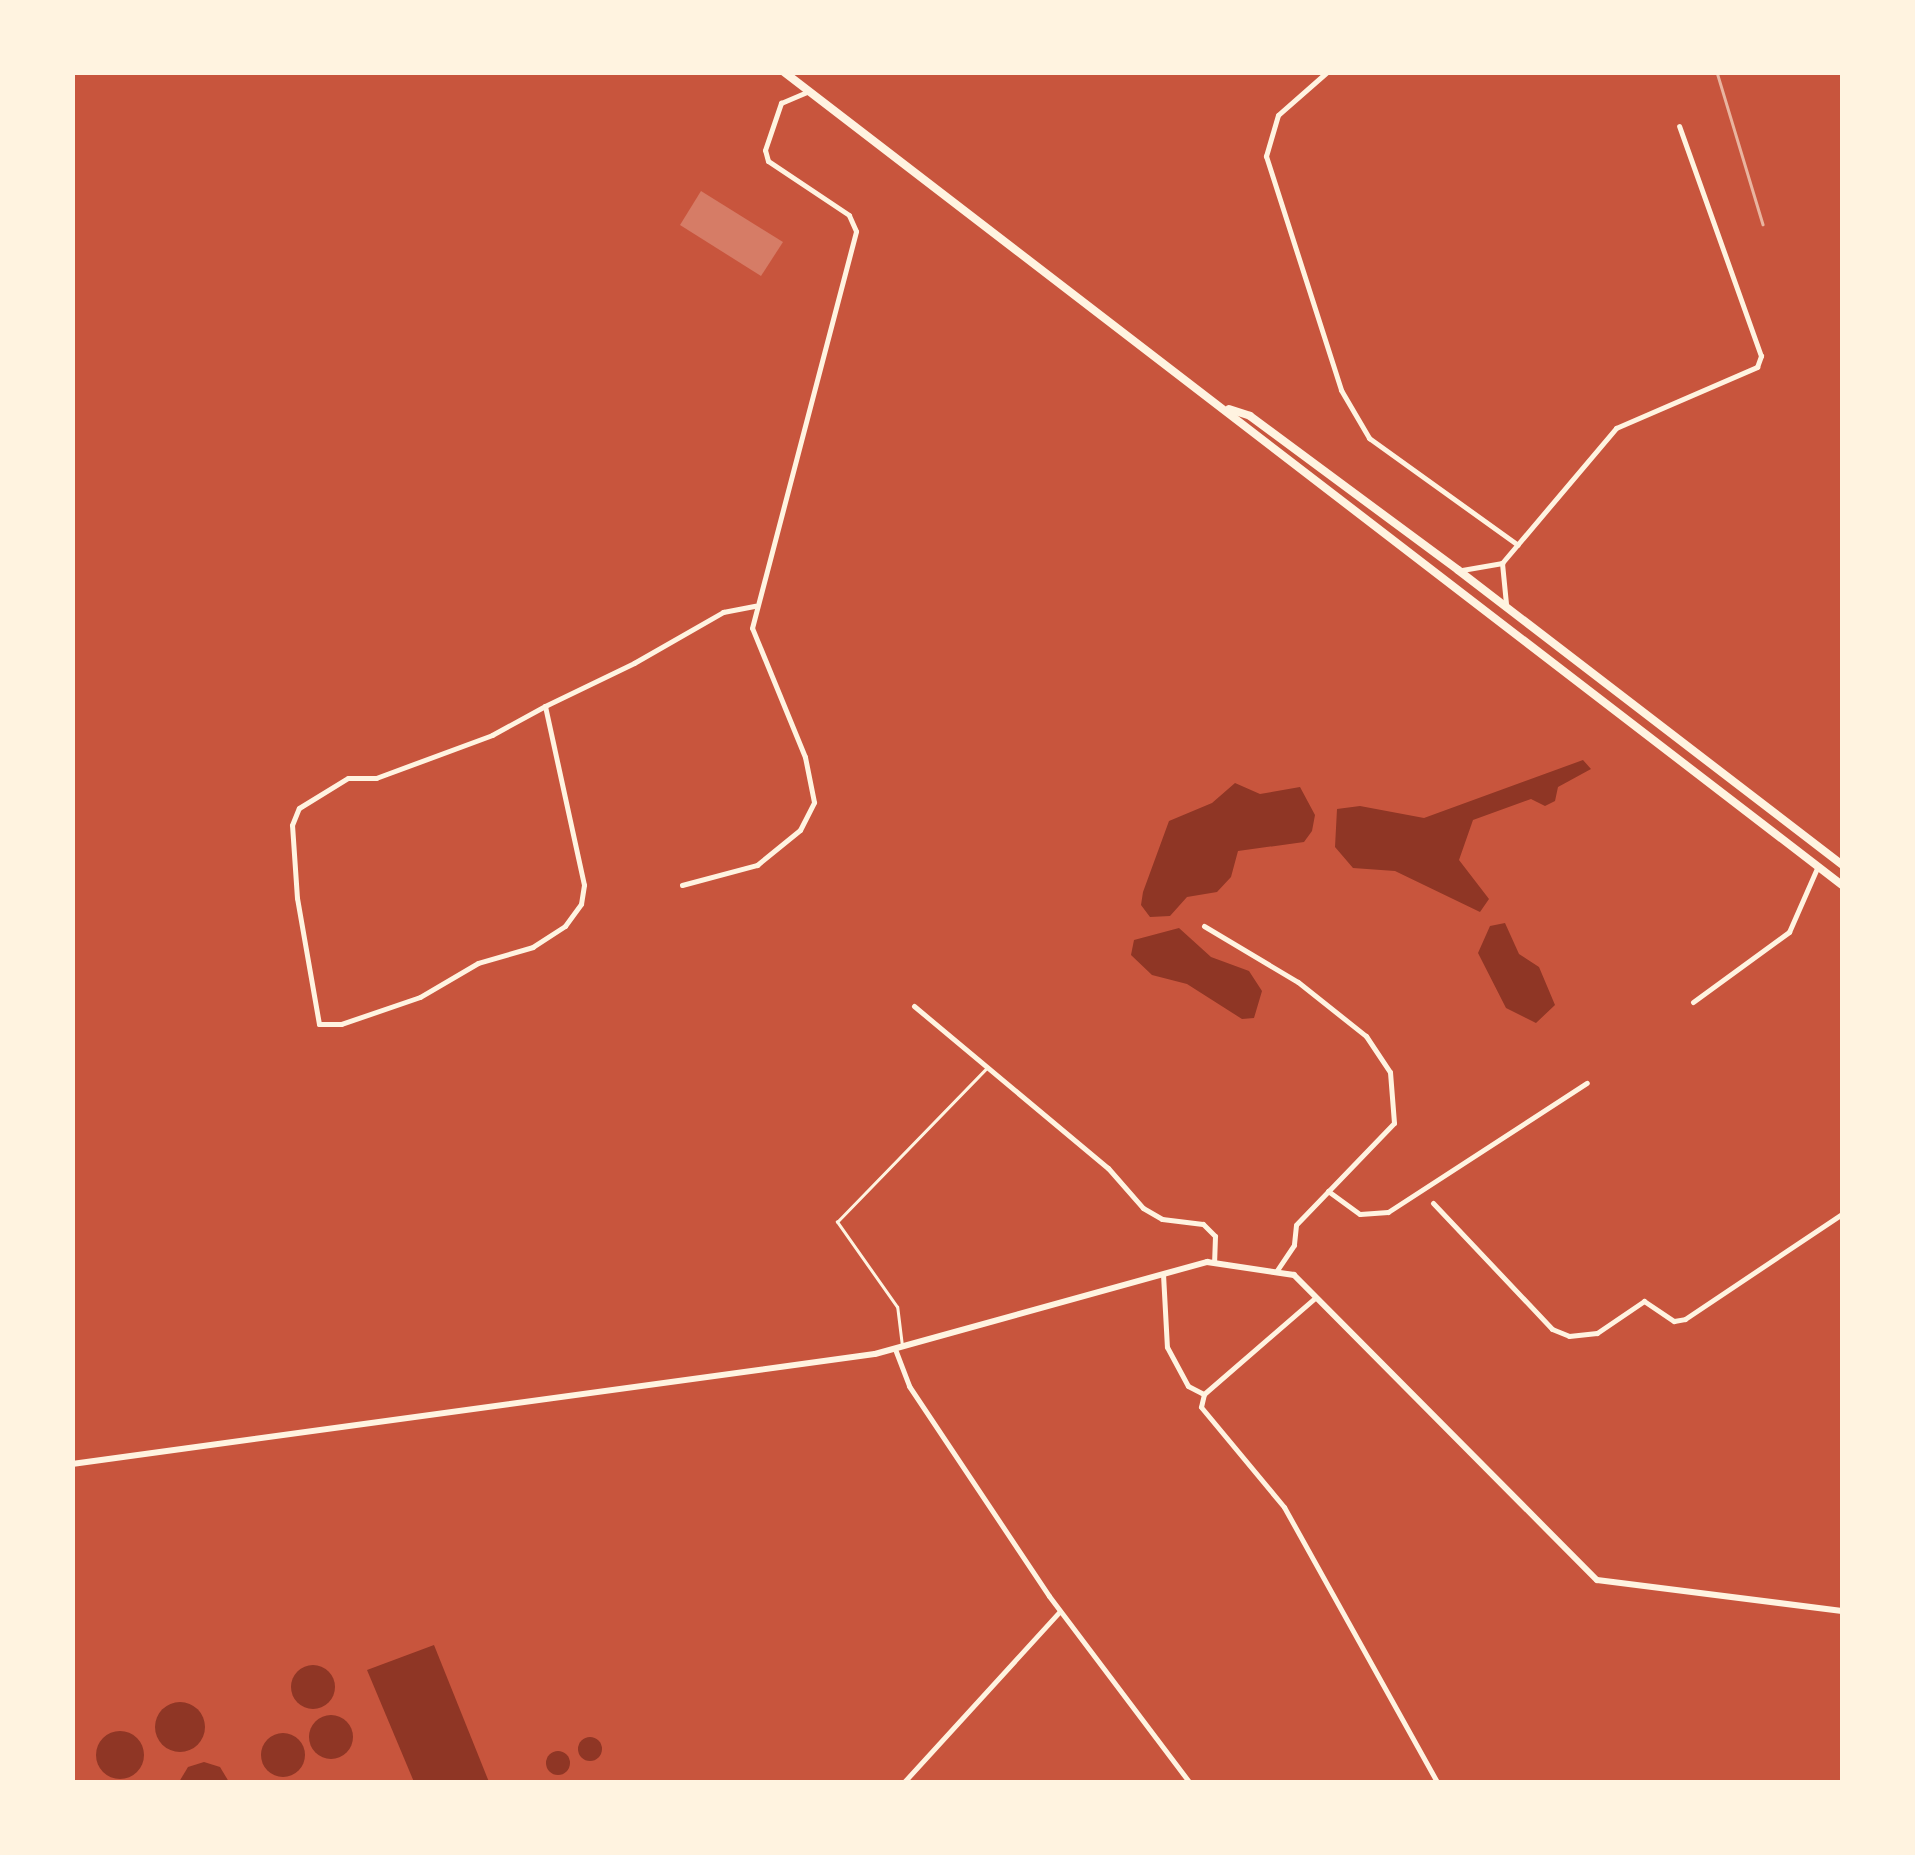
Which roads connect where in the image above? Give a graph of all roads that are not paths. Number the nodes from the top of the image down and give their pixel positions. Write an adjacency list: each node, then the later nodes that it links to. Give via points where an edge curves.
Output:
1 (784, 72): 3 (highway)
2 (1327, 72): 6 (street, via 1278,115 1266,156 1341,390 1368,438)
3 (809, 92): 5 (highway); 9 (street, via 782,103 765,150 768,160 849,215 856,231)
4 (1679, 126): 6 (street, via 1762,356 1756,367 1616,428)
5 (1229, 408): 8 (highway, via 1250,416); 13 (highway, via 1244,427)
6 (1518, 545): 7 (street)
7 (1502, 563): 8 (street); 10 (street)
8 (1458, 570): 10 (highway)
9 (756, 606): 11 (street, via 723,612); 14 (street, via 753,642 805,757 814,802 800,830 757,865)
10 (1507, 608): 12 (highway)
11 (546, 706): 11 (street, via 492,735 376,778 348,778 299,808 292,825 310,990 324,1027 420,997 478,963 534,947 566,926 584,896)
12 (1842, 865)
13 (1818, 866): 15 (highway); 17 (street, via 1788,932)
14 (682, 885)
15 (1842, 886)
16 (1204, 926): 21 (street, via 1298,982 1366,1036 1390,1072 1394,1123)
17 (1693, 1002)
18 (914, 1006): 19 (street)
19 (988, 1068): 24 (street, via 1108,1168 1143,1208 1162,1219 1203,1224 1215,1236); 28 (lane, via 837,1222 897,1307)
20 (1587, 1082): 21 (street, via 1388,1212 1360,1214)
21 (1328, 1191): 25 (street, via 1296,1225 1294,1245)
22 (1433, 1203): 23 (street, via 1552,1329 1568,1336 1597,1333 1644,1301 1674,1321 1685,1319)
23 (1842, 1214)
24 (1214, 1263): 25 (street); 26 (street)
25 (1276, 1272): 27 (street, via 1294,1275)
26 (1164, 1274): 28 (street); 29 (street, via 1167,1348 1188,1386)
27 (1316, 1297): 29 (street); 31 (street, via 1597,1580)
28 (898, 1348): 30 (street); 32 (street, via 909,1386)
29 (1204, 1394): 35 (street, via 1202,1407 1284,1508)
30 (72, 1464)
31 (1842, 1610)
32 (1060, 1612): 33 (street); 34 (street)
33 (904, 1782)
34 (1190, 1782)
35 (1437, 1782)

